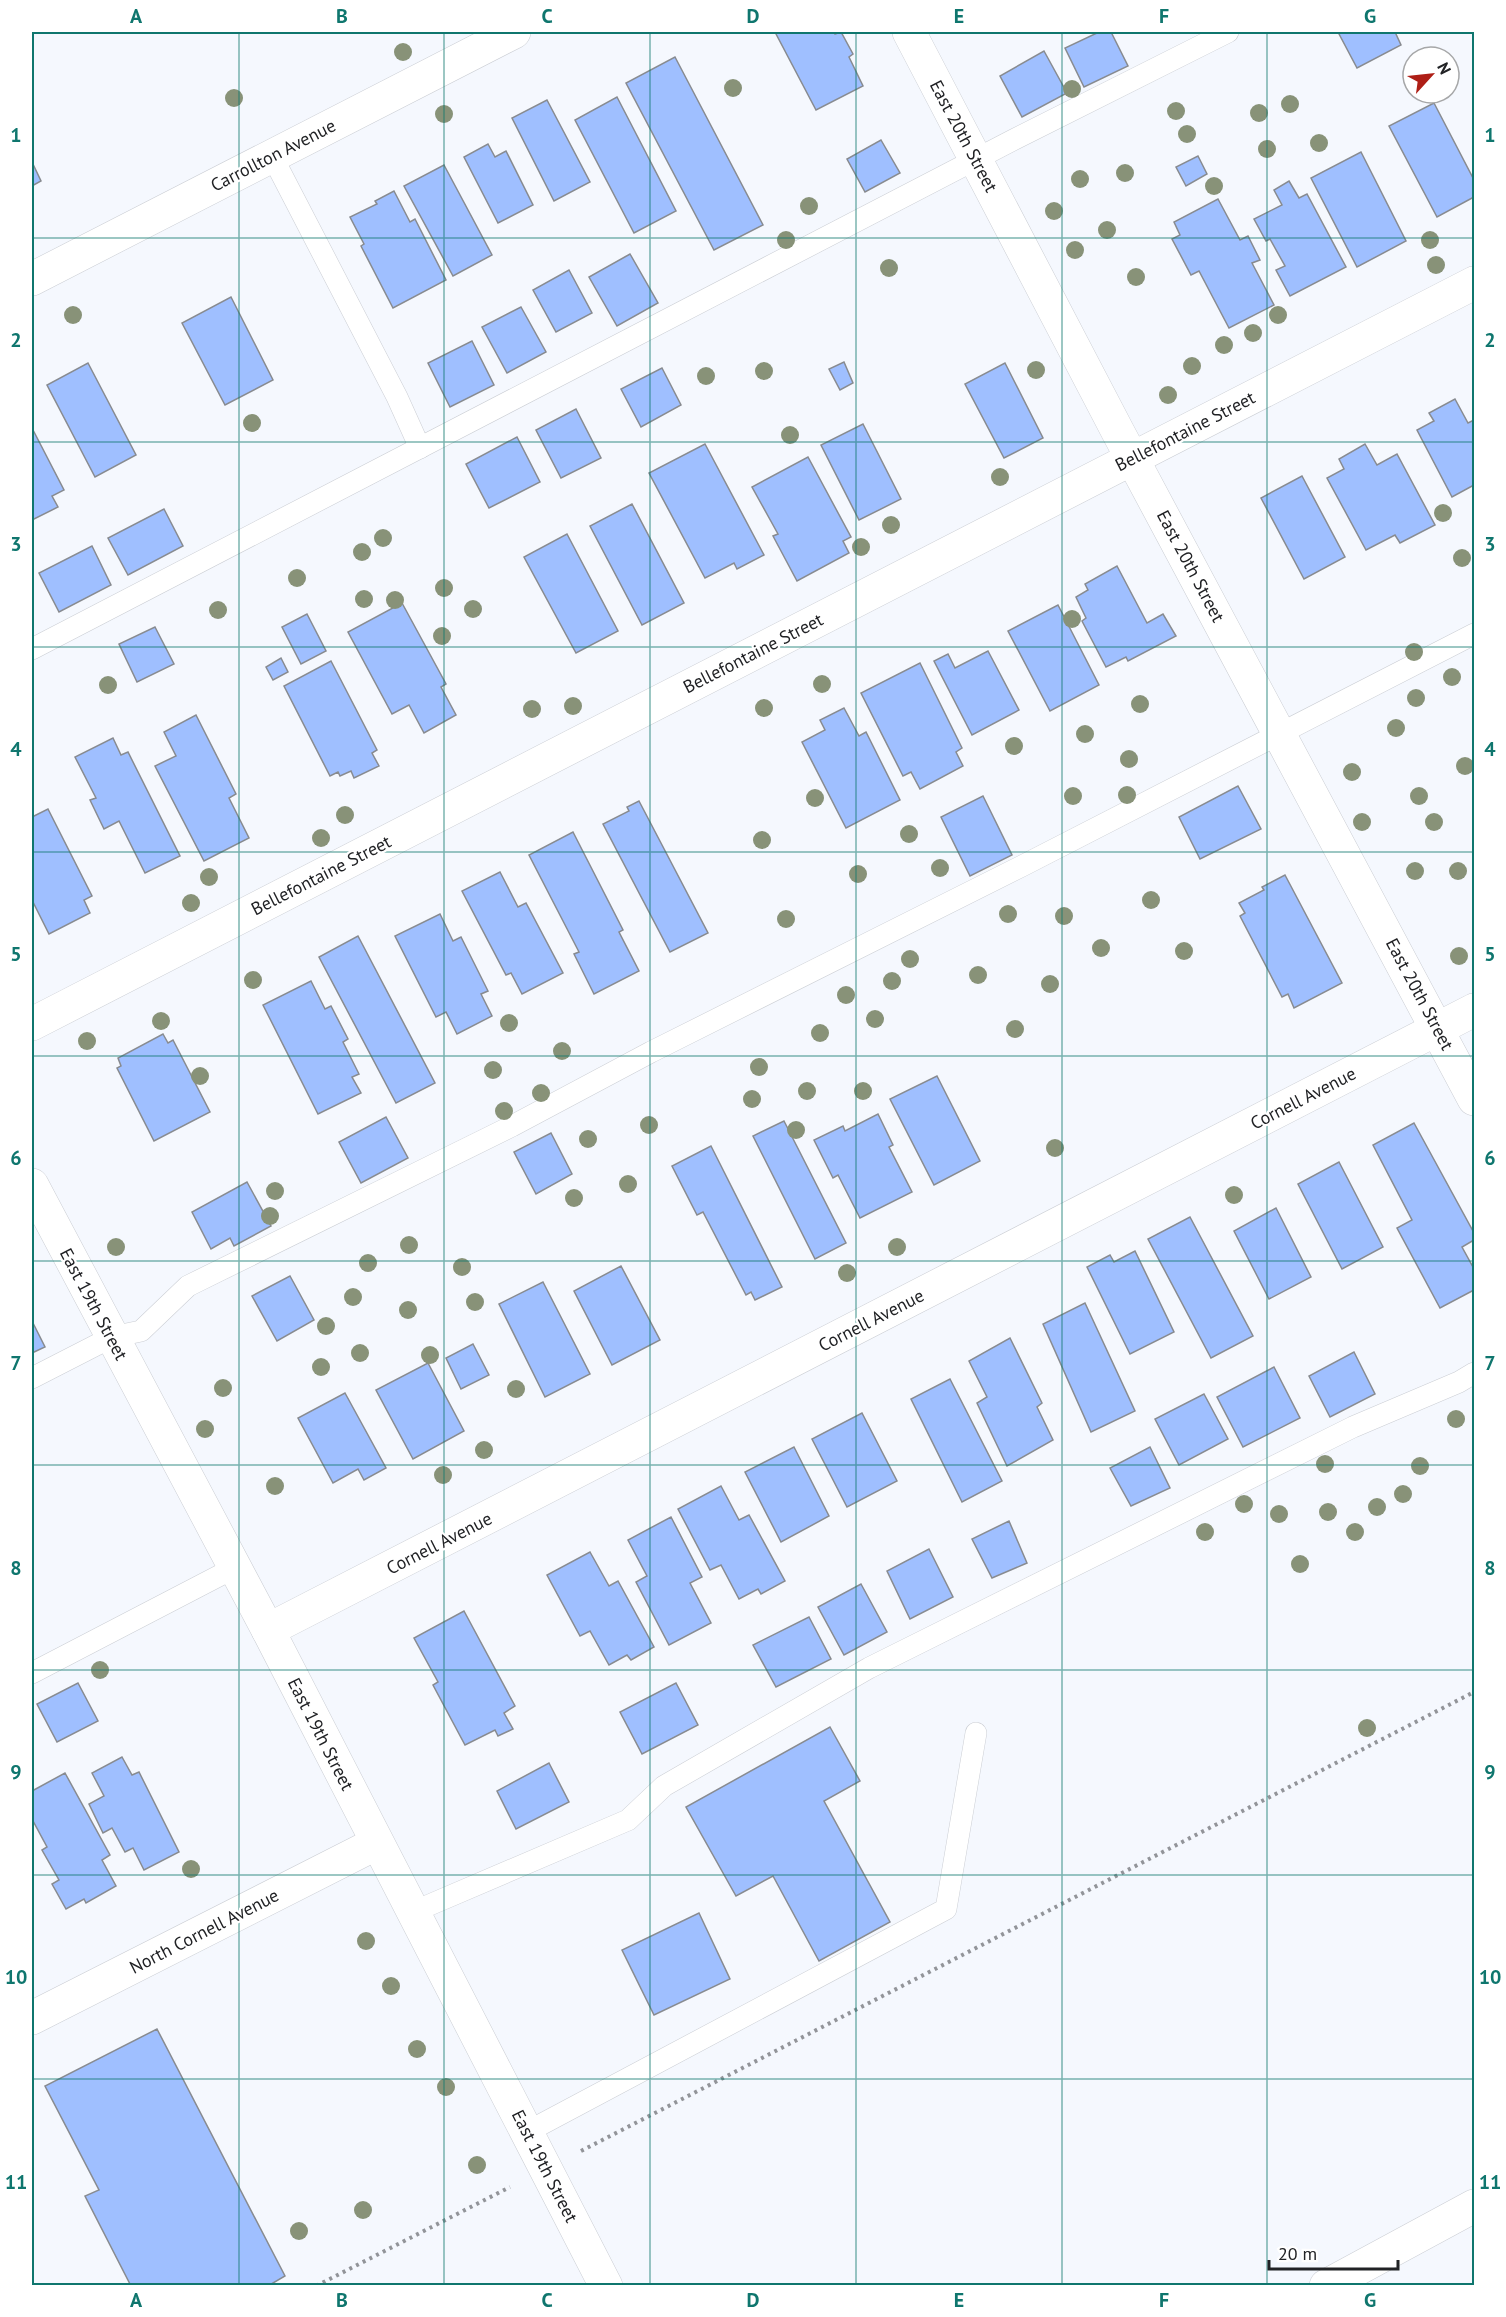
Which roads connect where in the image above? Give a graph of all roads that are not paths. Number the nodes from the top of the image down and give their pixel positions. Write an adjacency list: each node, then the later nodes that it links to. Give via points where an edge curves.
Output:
1 (514, 32): 4 (street, Carrollton Avenue)
2 (909, 32): 5 (street, East 20th Street)
3 (1228, 32): 5 (lane)
4 (272, 156): 6 (street, Carrollton Avenue); 8 (lane)
5 (976, 160): 8 (lane); 9 (street, East 20th Street)
6 (32, 279)
7 (1474, 283): 9 (street, Bellefontaine Street)
8 (420, 448): 11 (lane)
9 (1133, 458): 12 (street, East 20th Street); 14 (street, Bellefontaine Street)
10 (1474, 634): 12 (lane)
11 (32, 649)
12 (1281, 734): 15 (street, East 20th Street); 18 (lane, via 512,1126 188,1286 141,1331)
13 (1474, 1010): 15 (street, Cornell Avenue)
14 (32, 1023)
15 (1438, 1029): 16 (street, East 20th Street); 22 (street, Cornell Avenue)
16 (1474, 1099)
17 (32, 1185): 18 (street, East 19th Street)
18 (112, 1337): 20 (lane); 21 (street, East 19th Street)
19 (1474, 1373): 26 (lane, via 1353,1426 868,1668 664,1786 627,1820)
20 (32, 1378)
21 (234, 1568): 22 (street, East 19th Street); 23 (lane)
22 (268, 1630): 25 (street, East 19th Street)
23 (32, 1673)
24 (976, 1733): 28 (lane, via 946,1909)
25 (377, 1843): 26 (street, East 19th Street); 27 (street, North Cornell Avenue)
26 (413, 1912): 28 (street, East 19th Street)
27 (32, 2018)
28 (527, 2132): 30 (street, East 19th Street)
29 (1474, 2206): 31 (street)
30 (606, 2286)
31 (1326, 2286)

